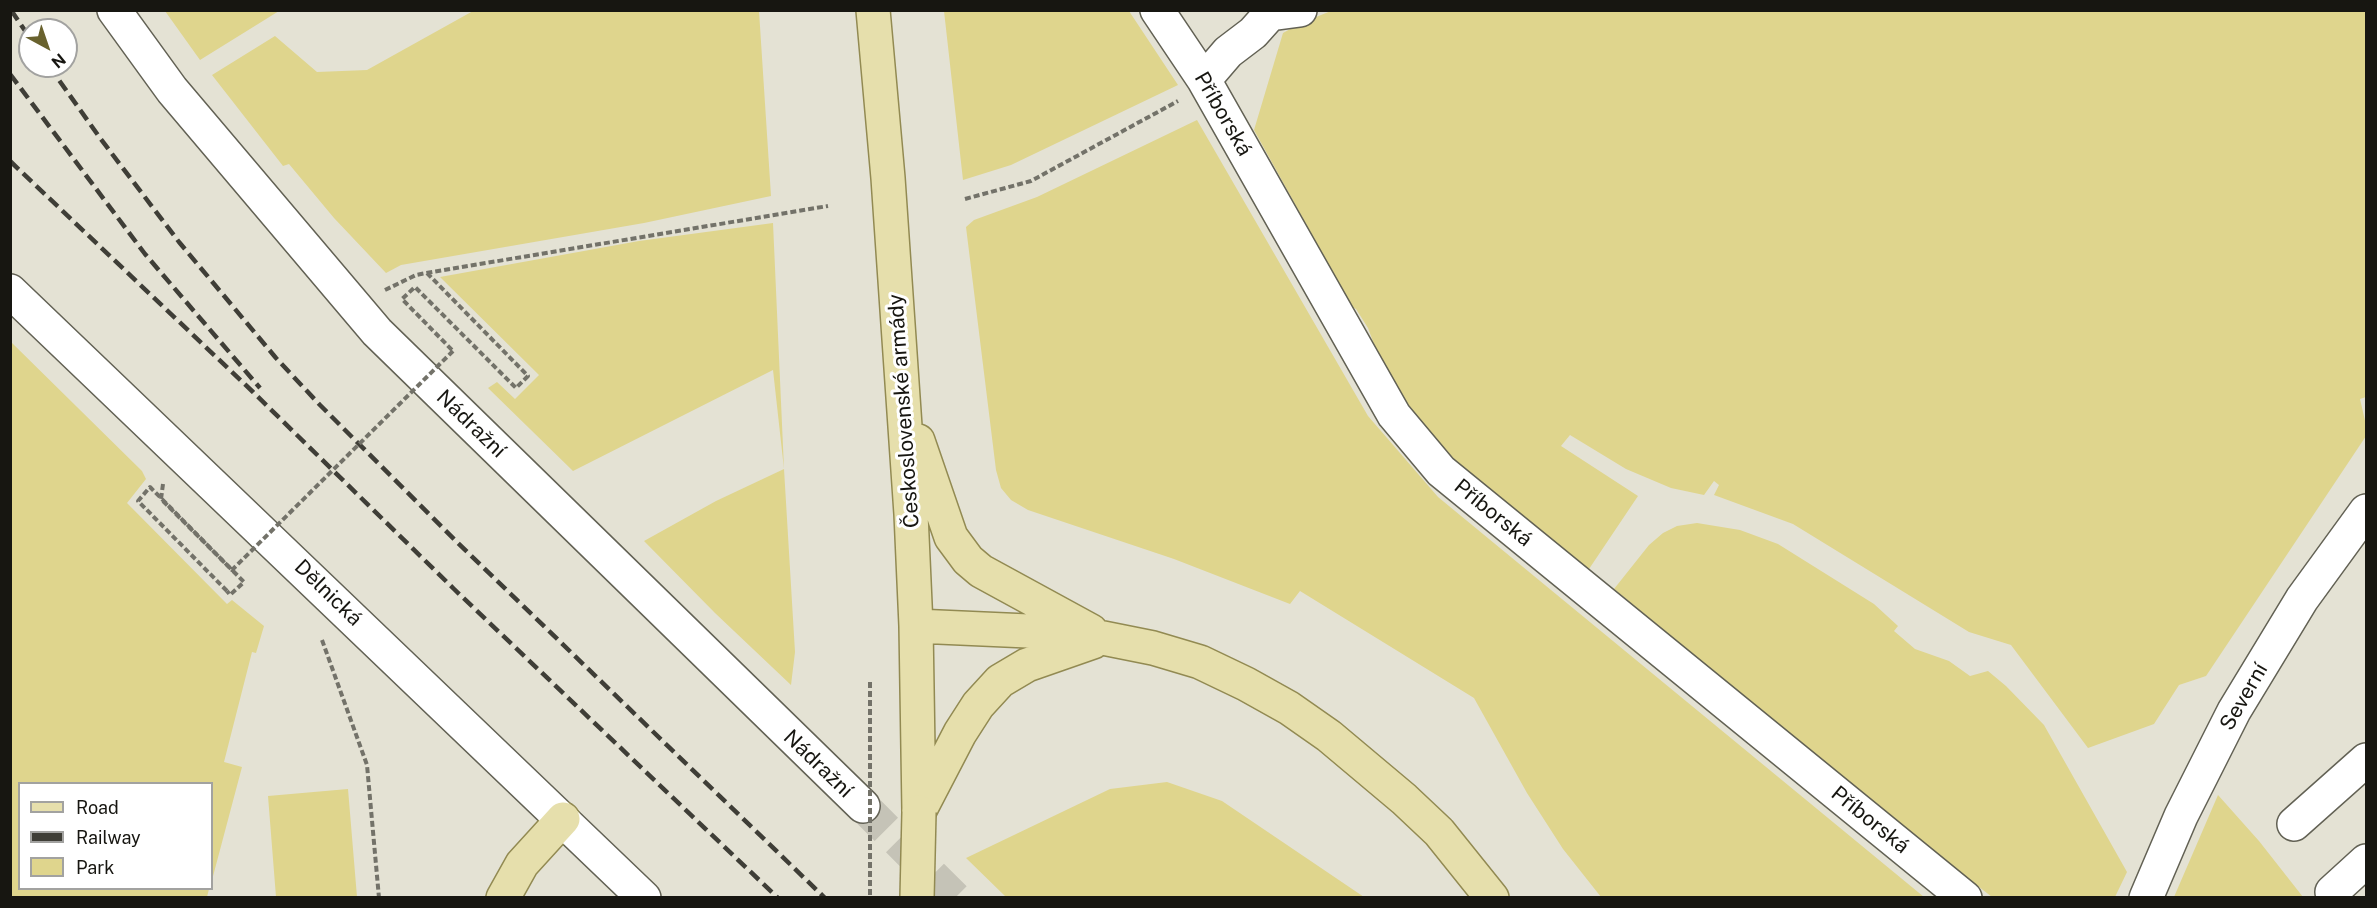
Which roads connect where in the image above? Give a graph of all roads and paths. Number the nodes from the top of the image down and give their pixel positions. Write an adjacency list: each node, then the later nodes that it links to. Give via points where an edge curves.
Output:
1 (114, 10): 21 (street, Nádražní, via 172,90 377,332)
2 (873, 10): 11 (main road, Československé armády)
3 (1157, 10): 5 (street, Příborská)
4 (1280, 12): 5 (street, via 1228,52)
5 (1204, 80): 6 (path, via 1185,98 1031,181); 33 (street, Příborská, via 1394,415 1441,471)
6 (965, 200)
7 (828, 206): 8 (path)
8 (426, 273): 10 (path); 15 (path, bridge, via 528,376 516,388 415,287 402,299 453,351)
9 (10, 291): 23 (street, Dělnická)
10 (375, 294)
11 (905, 402): 16 (main road, Československé armády); 18 (main road, via 951,537 959,550 981,571)
12 (161, 499): 14 (path, bridge)
13 (2367, 511): 34 (street, Severní, via 2302,599 2234,711 2181,816)
14 (224, 562): 15 (path, bridge); 15 (path, bridge, via 150,487 138,501 230,595 243,582)
15 (232, 570)
16 (916, 626): 18 (main road); 22 (main road, Československé armády)
17 (321, 634): 27 (path, via 368,765)
18 (1103, 638): 22 (main road, via 1026,664 1000,681 960,733); 32 (main road, via 1200,662 1288,708 1329,736 1404,799 1439,832)
19 (870, 682): 30 (path, bridge)
20 (2367, 760): 24 (street)
21 (862, 806)
22 (919, 812): 31 (main road, Československé armády, bridge)
23 (562, 819): 28 (main road, via 522,864); 29 (street, Dělnická)
24 (2294, 824)
25 (2367, 861): 26 (street)
26 (2332, 892)
27 (379, 897)
28 (503, 897)
29 (644, 897)
30 (870, 897)
31 (917, 897)
32 (1492, 897)
33 (1965, 897)
34 (2146, 897)

